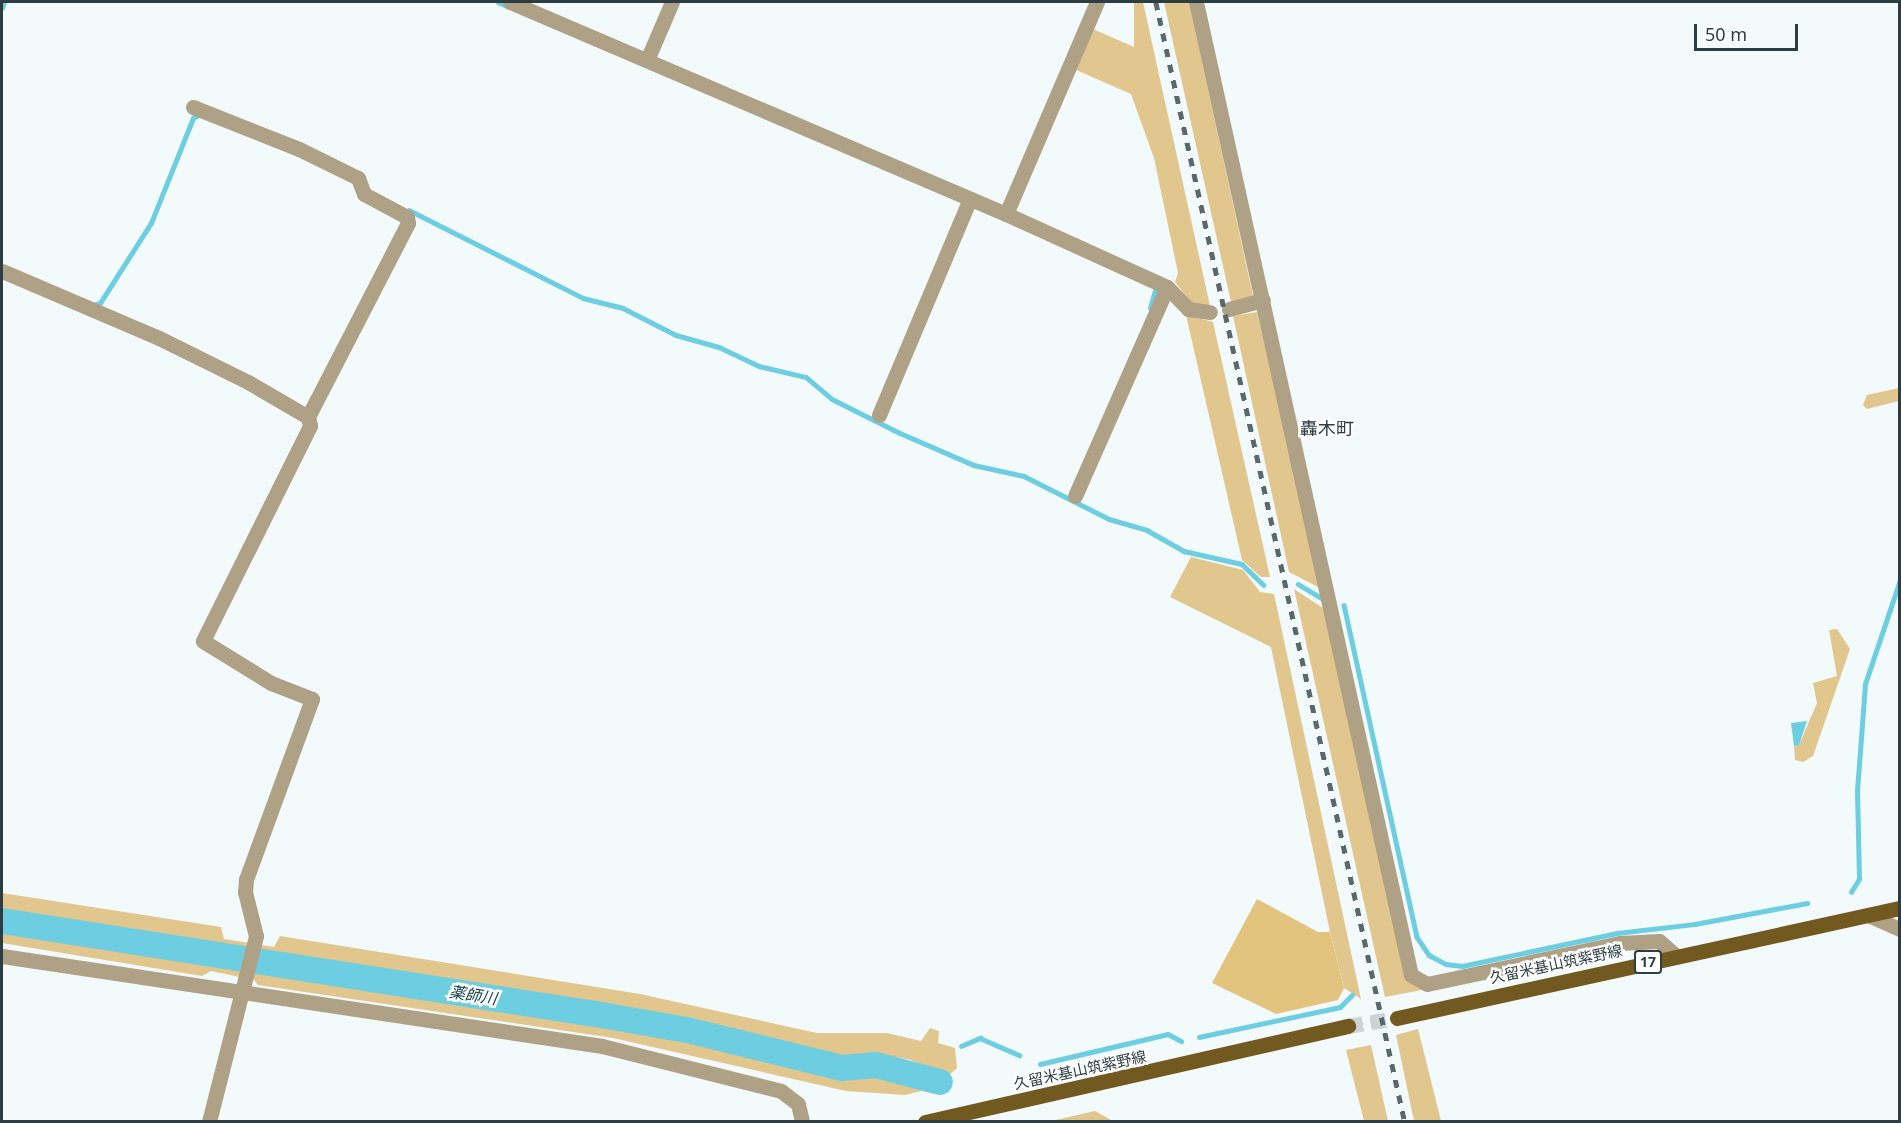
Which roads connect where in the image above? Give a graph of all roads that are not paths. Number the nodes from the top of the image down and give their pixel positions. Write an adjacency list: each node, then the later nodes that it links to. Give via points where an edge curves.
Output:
1 (510, 2): 5 (street)
2 (672, 2): 5 (street)
3 (1097, 2): 8 (street)
4 (1196, 2): 11 (street)
5 (647, 60): 7 (street)
6 (193, 107): 15 (street, via 299,149 407,217 408,223)
7 (970, 199): 8 (street); 14 (street)
8 (1006, 214): 10 (street)
9 (2, 271): 15 (street, via 159,338)
10 (1167, 287): 13 (street, via 1188,309); 16 (street)
11 (1263, 300): 12 (street); 21 (street, via 1411,975 1427,984 1620,943 1659,941)
12 (1229, 309)
13 (1210, 312)
14 (879, 415)
15 (308, 417): 22 (street, via 310,426 203,641 271,683 312,699 246,879 245,892 256,936)
16 (1075, 496)
17 (1899, 908): 18 (main road, 久留米基山筑紫野線 / 17)
18 (1868, 915): 19 (street); 21 (main road, 久留米基山筑紫野線 / 17)
19 (1899, 929)
20 (2, 956): 22 (street)
21 (1676, 956): 23 (main road, 久留米基山筑紫野線 / 17)
22 (242, 994): 26 (street); 27 (street, via 602,1046 781,1091 798,1104)
23 (1397, 1018)
24 (1348, 1026): 25 (main road, 久留米基山筑紫野線)
25 (965, 1118): 28 (main road, 久留米基山筑紫野線)
26 (209, 1122)
27 (802, 1122)
28 (925, 1122)

